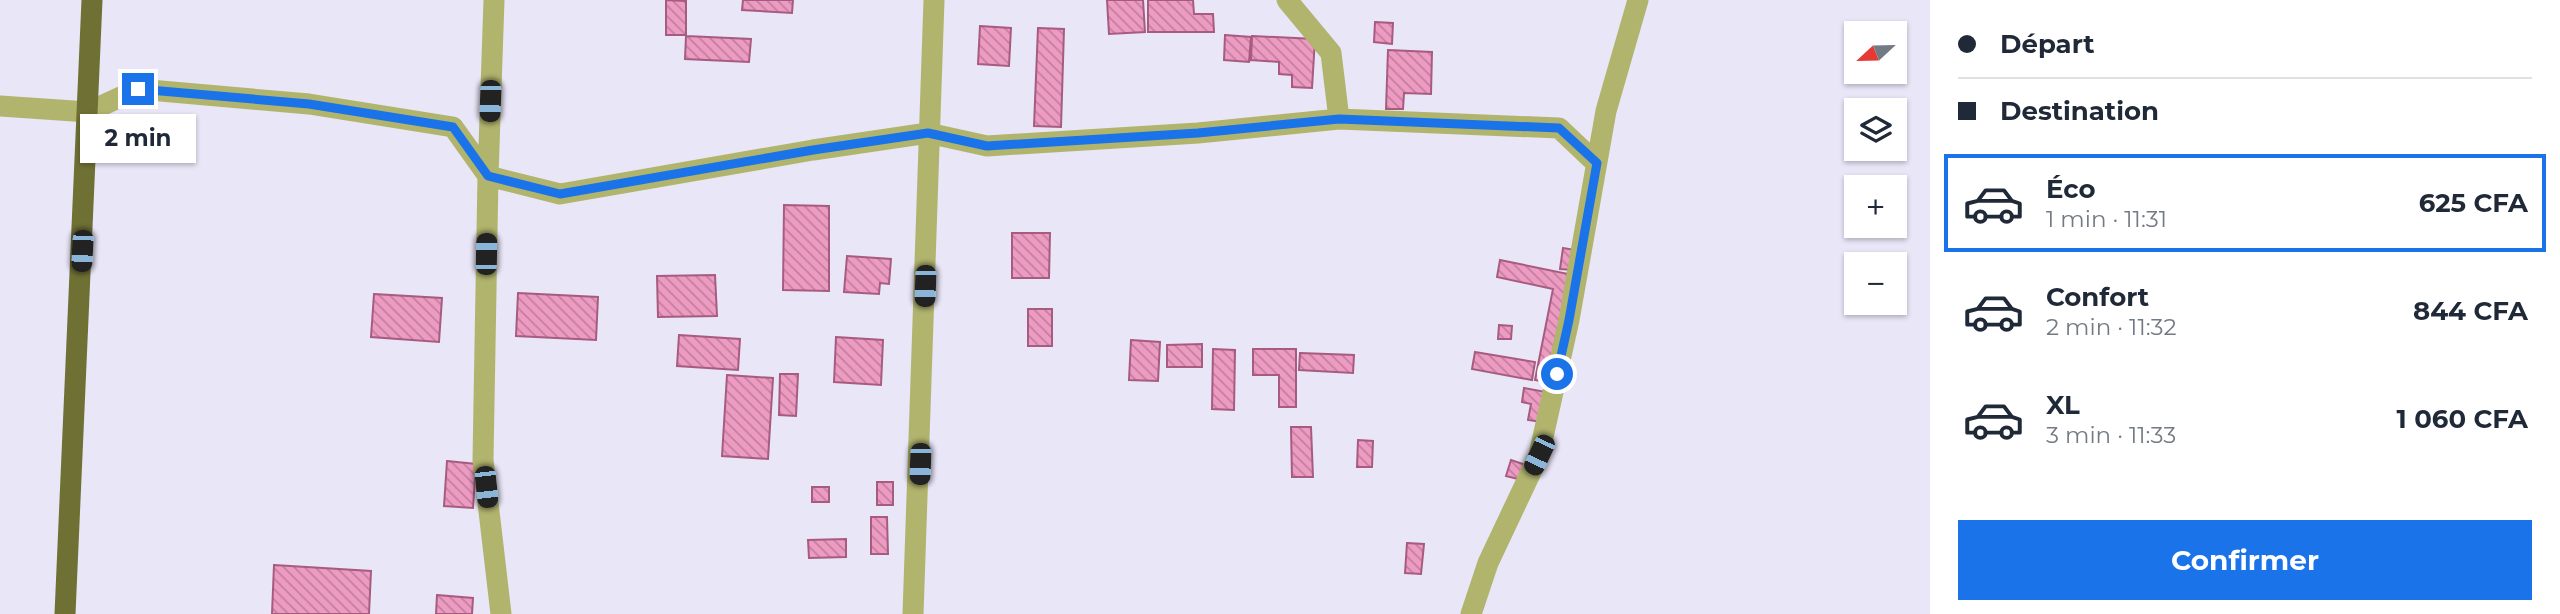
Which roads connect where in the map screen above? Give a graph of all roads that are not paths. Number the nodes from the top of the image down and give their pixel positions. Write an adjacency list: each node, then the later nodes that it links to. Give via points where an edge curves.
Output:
1 (92, 0): 7 (highway)
2 (494, 0): 11 (street)
3 (934, 0): 9 (street)
4 (1287, 0): 8 (street, via 1331,53)
5 (1638, 0): 10 (street, via 1605,111)
6 (0, 106): 7 (street)
7 (88, 112): 11 (street, via 138,89 309,104 453,127); 12 (highway)
8 (1339, 119): 9 (street, via 987,146); 10 (street, via 1559,128)
9 (928, 133): 11 (street, via 560,194); 14 (street)
10 (1597, 163): 15 (street, via 1539,455 1488,563)
11 (488, 176): 13 (street, via 483,460)
12 (65, 614)
13 (501, 614)
14 (914, 614)
15 (1471, 614)

